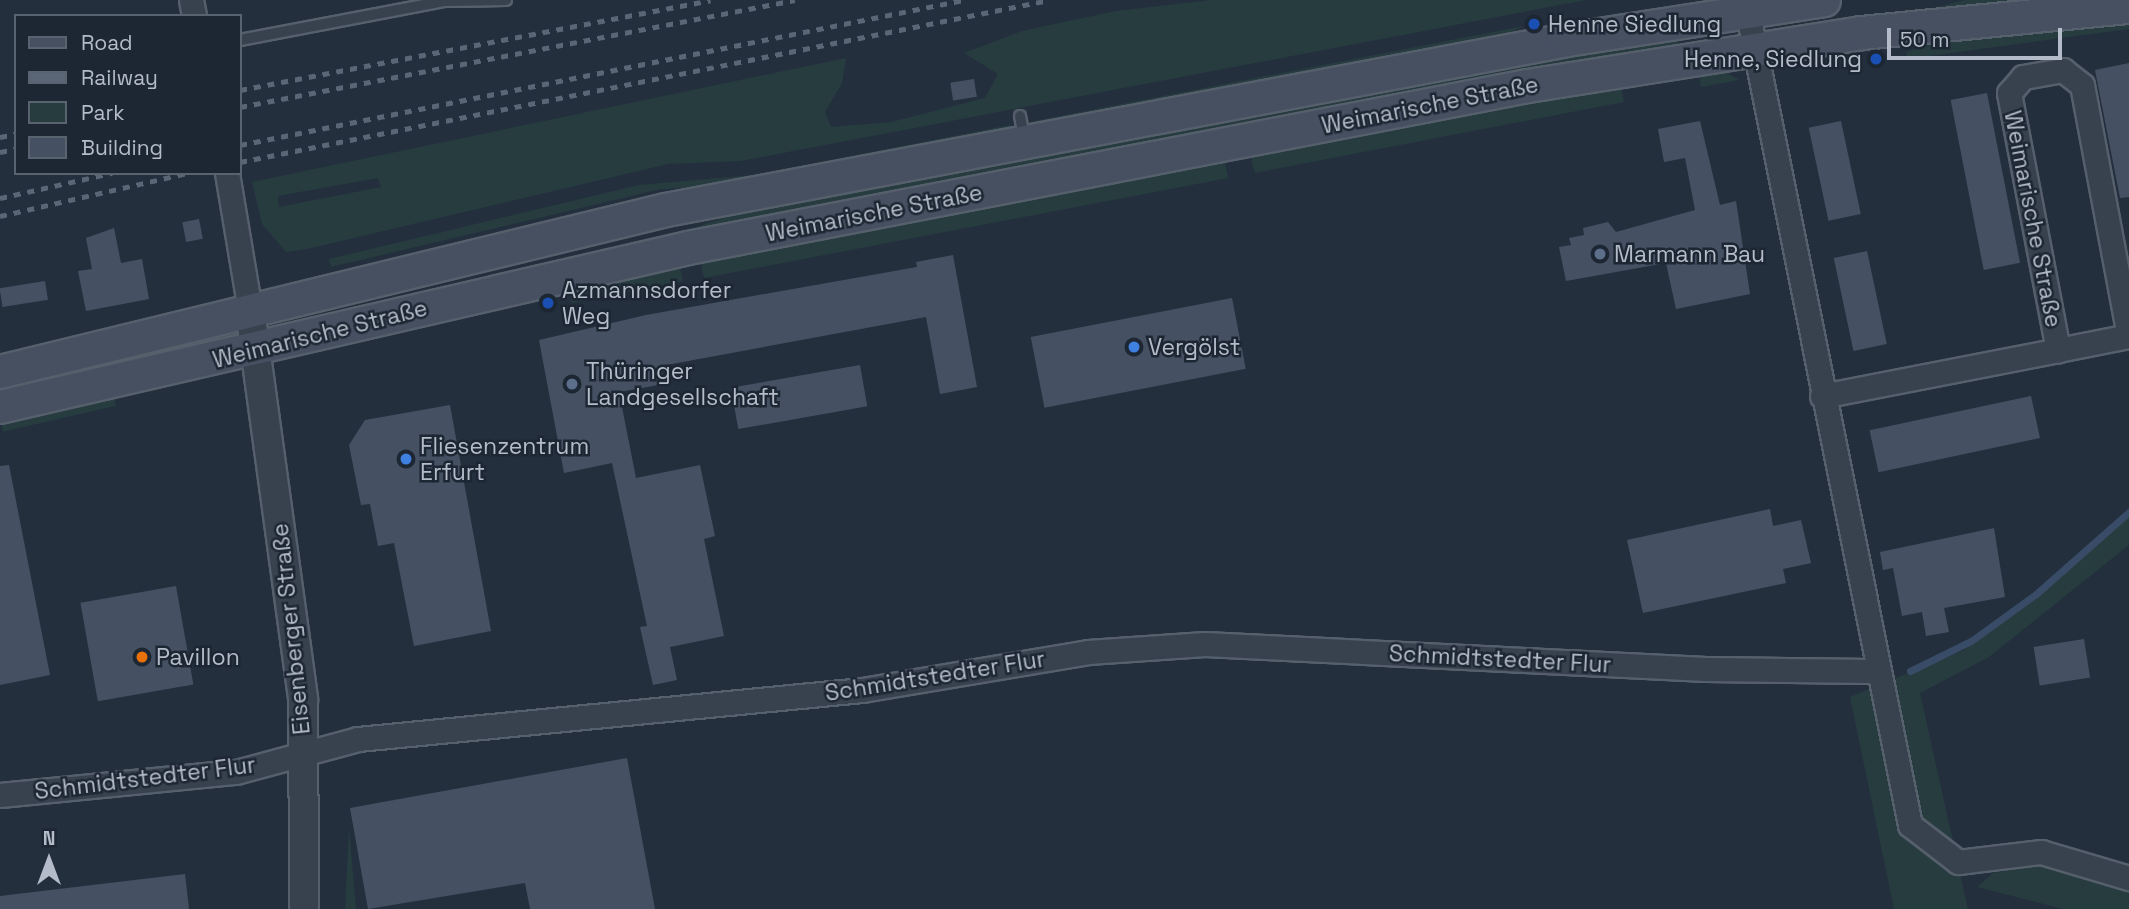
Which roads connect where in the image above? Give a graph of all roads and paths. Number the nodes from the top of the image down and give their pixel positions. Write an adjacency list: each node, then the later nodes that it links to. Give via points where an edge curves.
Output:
1 (506, 0): 5 (lane, via 445,2)
2 (1824, 0): 4 (main road, Weimarische Straße)
3 (2129, 7): 6 (main road, Weimarische Straße)
4 (1747, 9): 6 (street); 8 (main road, Weimarische Straße, via 1023,129)
5 (242, 40)
6 (1754, 49): 10 (main road, Weimarische Straße, via 1515,88 688,248); 12 (street)
7 (227, 175): 8 (street)
8 (250, 311): 10 (street, Eisenberger Straße); 11 (main road, Weimarische Straße)
9 (2058, 349): 9 (street, Weimarische Straße, via 2129,335 2082,85 2063,70 2023,78 2009,93); 12 (street, Weimarische Straße)
10 (252, 351): 13 (main road, Weimarische Straße); 15 (street, Eisenberger Straße, via 290,586)
11 (0, 372)
12 (1822, 396): 14 (street)
13 (0, 407)
14 (1877, 671): 15 (street, Schmidtstedter Flur, via 1705,669 1205,644 1088,652 862,690 358,739); 17 (street, via 1910,825 1958,862 2041,852)
15 (304, 753): 16 (street, Schmidtstedter Flur, via 236,772); 18 (street, Eisenberger Straße)
16 (0, 795)
17 (2129, 878)
18 (304, 909)

